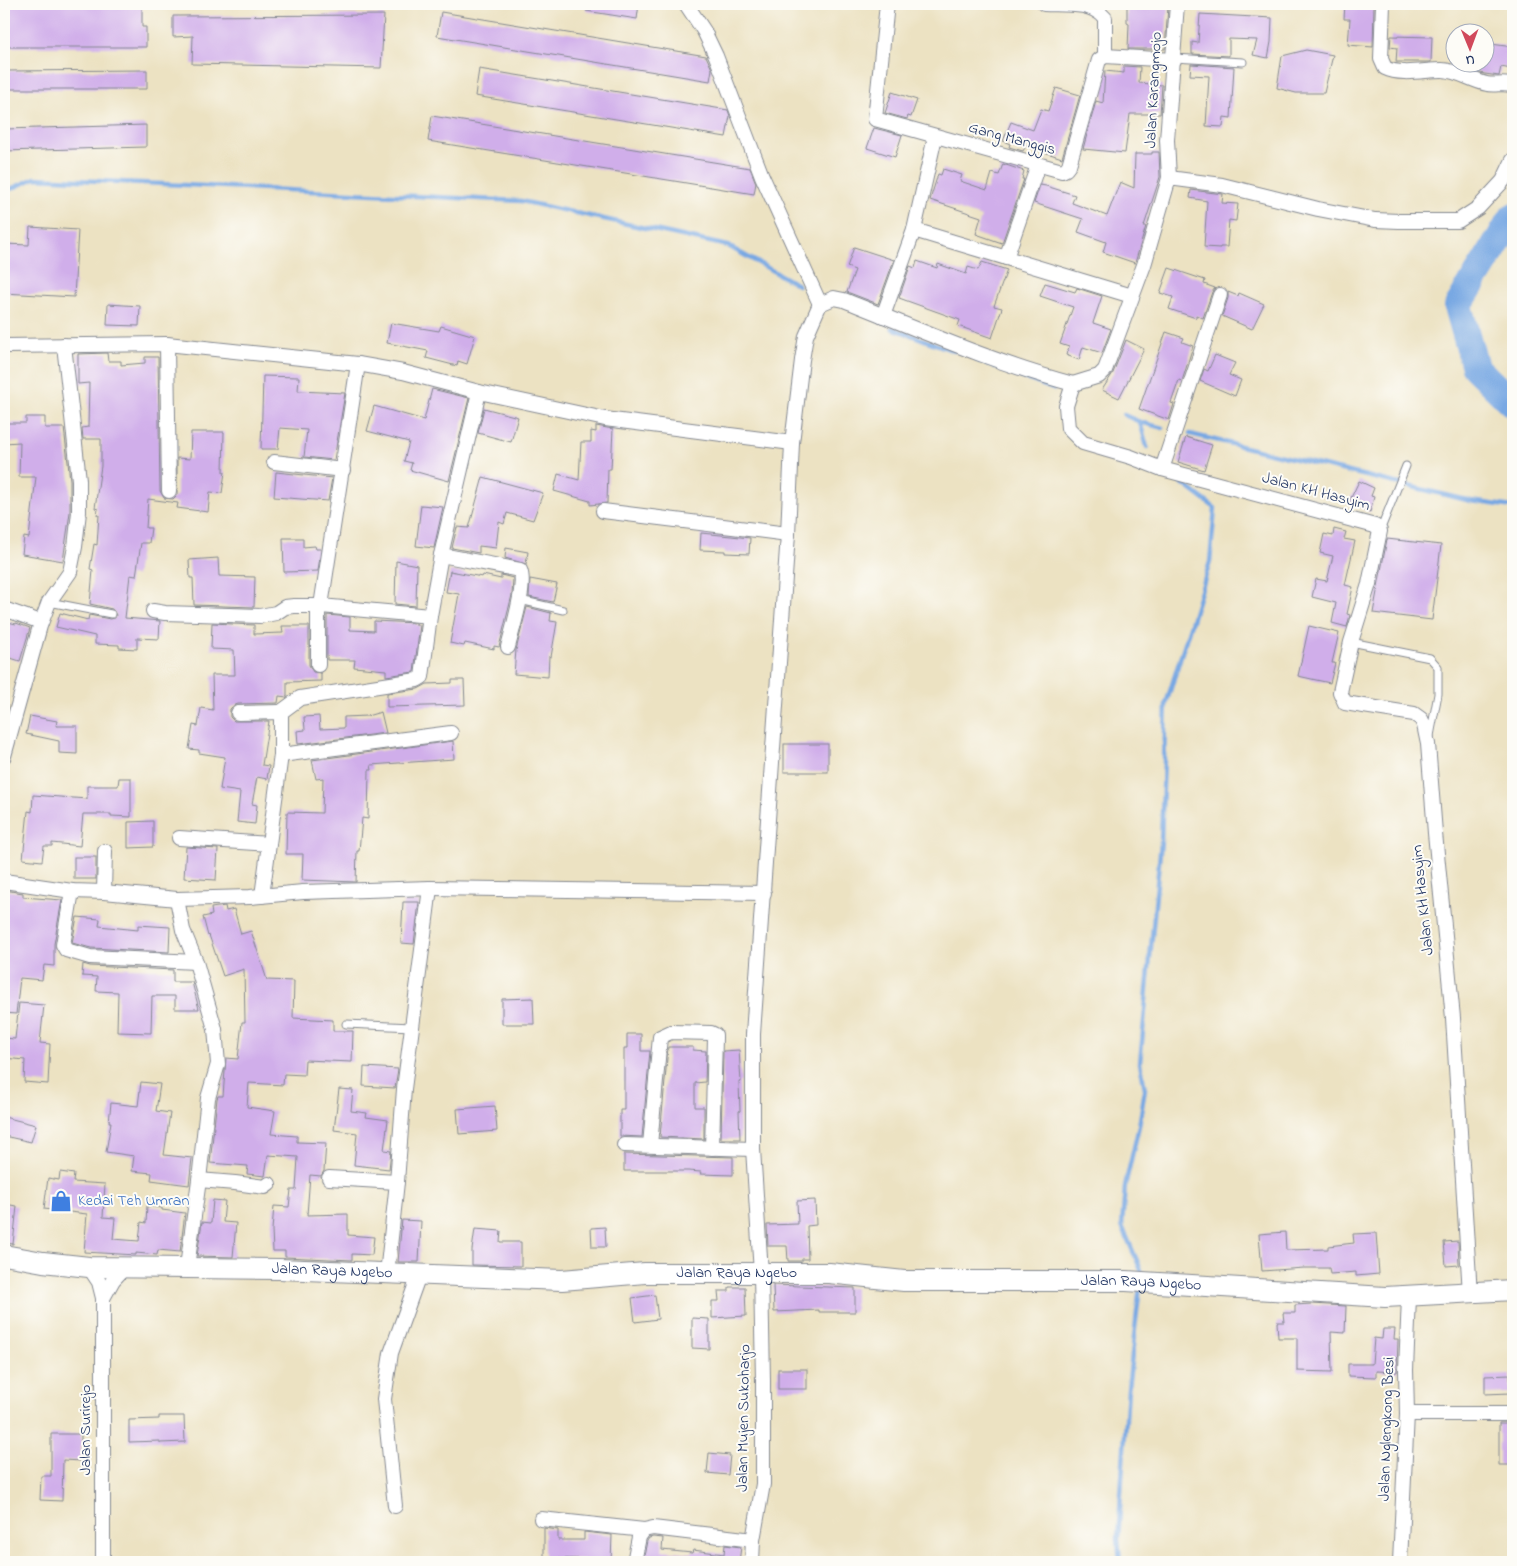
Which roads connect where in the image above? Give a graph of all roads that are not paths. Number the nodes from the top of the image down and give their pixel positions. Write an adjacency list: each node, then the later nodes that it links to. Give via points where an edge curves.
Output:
1 (686, 4): 19 (street, via 716,56 762,176)
2 (887, 4): 10 (street, Gang Manggis, via 875,118)
3 (1044, 4): 6 (street, via 1088,6 1100,11 1105,18)
4 (1177, 4): 7 (street, Jalan Karangmojo)
5 (1384, 4): 9 (street, via 1381,59 1384,68 1391,71 1444,70 1488,84)
6 (1105, 56): 7 (street); 12 (street, Gang Manggis, via 1099,60 1066,170)
7 (1174, 59): 8 (lane); 13 (street, Jalan Karangmojo, via 1167,140)
8 (1243, 62)
9 (1513, 86)
10 (935, 136): 12 (street, Gang Manggis); 15 (street)
11 (1513, 160): 14 (street)
12 (1038, 165): 16 (street)
13 (1169, 178): 14 (street, via 1222,185 1374,220 1399,221 1458,221); 18 (street)
14 (1508, 183)
15 (914, 230): 16 (street); 20 (street)
16 (1006, 258): 18 (street)
17 (1220, 295): 30 (street)
18 (1132, 296): 25 (street, via 1105,370 1099,376)
19 (820, 304): 20 (street, via 834,298); 27 (street, Jalan Mujen Sukoharjo, via 806,336)
20 (883, 316): 25 (street, via 964,348)
21 (167, 344): 22 (street); 24 (street); 32 (street)
22 (64, 345): 23 (street); 38 (street, via 79,480 79,512 70,572)
23 (4, 346)
24 (358, 364): 26 (street); 31 (street)
25 (1073, 384): 30 (street, Jalan KH Hasyim, via 1066,406 1068,428 1083,443)
26 (479, 392): 27 (street, via 605,419); 36 (street)
27 (792, 443): 35 (street, Jalan Mujen Sukoharjo)
28 (274, 462): 31 (street)
29 (1406, 466): 34 (lane)
30 (1162, 469): 34 (street, Jalan KH Hasyim, via 1375,526)
31 (343, 470): 39 (street)
32 (169, 491)
33 (604, 511): 35 (street)
34 (1380, 531): 46 (street, Jalan KH Hasyim)
35 (788, 534): 63 (street, Jalan Mujen Sukoharjo)
36 (441, 555): 37 (street, via 520,570); 44 (street)
37 (520, 600): 41 (lane); 47 (street)
38 (49, 602): 43 (lane); 45 (street)
39 (319, 606): 42 (street, via 285,607 276,613 260,616); 44 (street); 48 (street)
40 (4, 609): 45 (street)
41 (564, 610)
42 (153, 611)
43 (111, 614)
44 (430, 616): 49 (street, via 422,677 300,698)
45 (41, 622): 51 (street)
46 (1351, 642): 53 (street, Jalan KH Hasyim, via 1340,692 1345,703 1414,714 1421,719); 53 (lane, via 1430,658 1438,667 1438,694)
47 (508, 647)
48 (318, 665)
49 (281, 712): 50 (street); 54 (street)
50 (238, 713)
51 (8, 727): 55 (street)
52 (451, 733): 54 (street)
53 (1428, 744): 85 (street, Jalan KH Hasyim, via 1453,1018)
54 (281, 755): 57 (street)
55 (4, 756)
56 (179, 838): 57 (street)
57 (269, 844): 64 (street)
58 (105, 851): 62 (street)
59 (4, 881): 61 (street)
60 (430, 888): 63 (street); 64 (street); 68 (street)
61 (72, 891): 62 (street); 66 (street, via 63,945 66,950 90,956)
62 (104, 892): 65 (street)
63 (764, 893): 72 (street, Jalan Mujen Sukoharjo, via 753,1034)
64 (262, 896): 65 (street)
65 (177, 900): 66 (street, via 183,930)
66 (196, 962): 74 (street, via 215,1029 218,1064 208,1098)
67 (346, 1024): 68 (lane)
68 (412, 1027): 75 (street)
69 (624, 1145): 70 (street)
70 (650, 1145): 71 (street); 71 (street, via 660,1037 671,1032 711,1033 715,1036)
71 (712, 1148): 72 (street)
72 (753, 1149): 81 (street, Jalan Mujen Sukoharjo)
73 (329, 1178): 75 (street)
74 (199, 1180): 76 (street, via 262,1187); 80 (street)
75 (397, 1182): 82 (street)
76 (269, 1184)
77 (4, 1255): 78 (street, Jalan Raya Ngebo)
78 (89, 1267): 79 (street, Jalan Raya Ngebo); 87 (street, Jalan Surirejo, via 99,1282)
79 (125, 1267): 80 (street, Jalan Raya Ngebo); 87 (street)
80 (187, 1268): 82 (street, Jalan Raya Ngebo)
81 (761, 1273): 83 (street, Jalan Raya Ngebo, via 645,1273 562,1280); 86 (street, Jalan Raya Ngebo, via 829,1273 904,1281 1155,1282 1280,1292); 93 (street, Jalan Mujen Sukoharjo, via 763,1484)
82 (387, 1274): 83 (street, Jalan Raya Ngebo)
83 (419, 1275): 90 (street, via 391,1353 384,1399)
84 (1513, 1290): 85 (street, Jalan Raya Ngebo)
85 (1470, 1294): 86 (street, Jalan Raya Ngebo)
86 (1409, 1297): 88 (street, Jalan Nglengkong Besi)
87 (103, 1298): 94 (street, Jalan Surirejo)
88 (1407, 1414): 89 (street); 97 (street, Jalan Nglengkong Besi)
89 (1513, 1414)
90 (395, 1506)
91 (541, 1520): 92 (street)
92 (644, 1530): 93 (street, via 653,1528); 95 (street, via 639,1537)
93 (753, 1540): 96 (street, Jalan Mujen Sukoharjo)
94 (103, 1562)
95 (634, 1562)
96 (752, 1562)
97 (1400, 1562)

